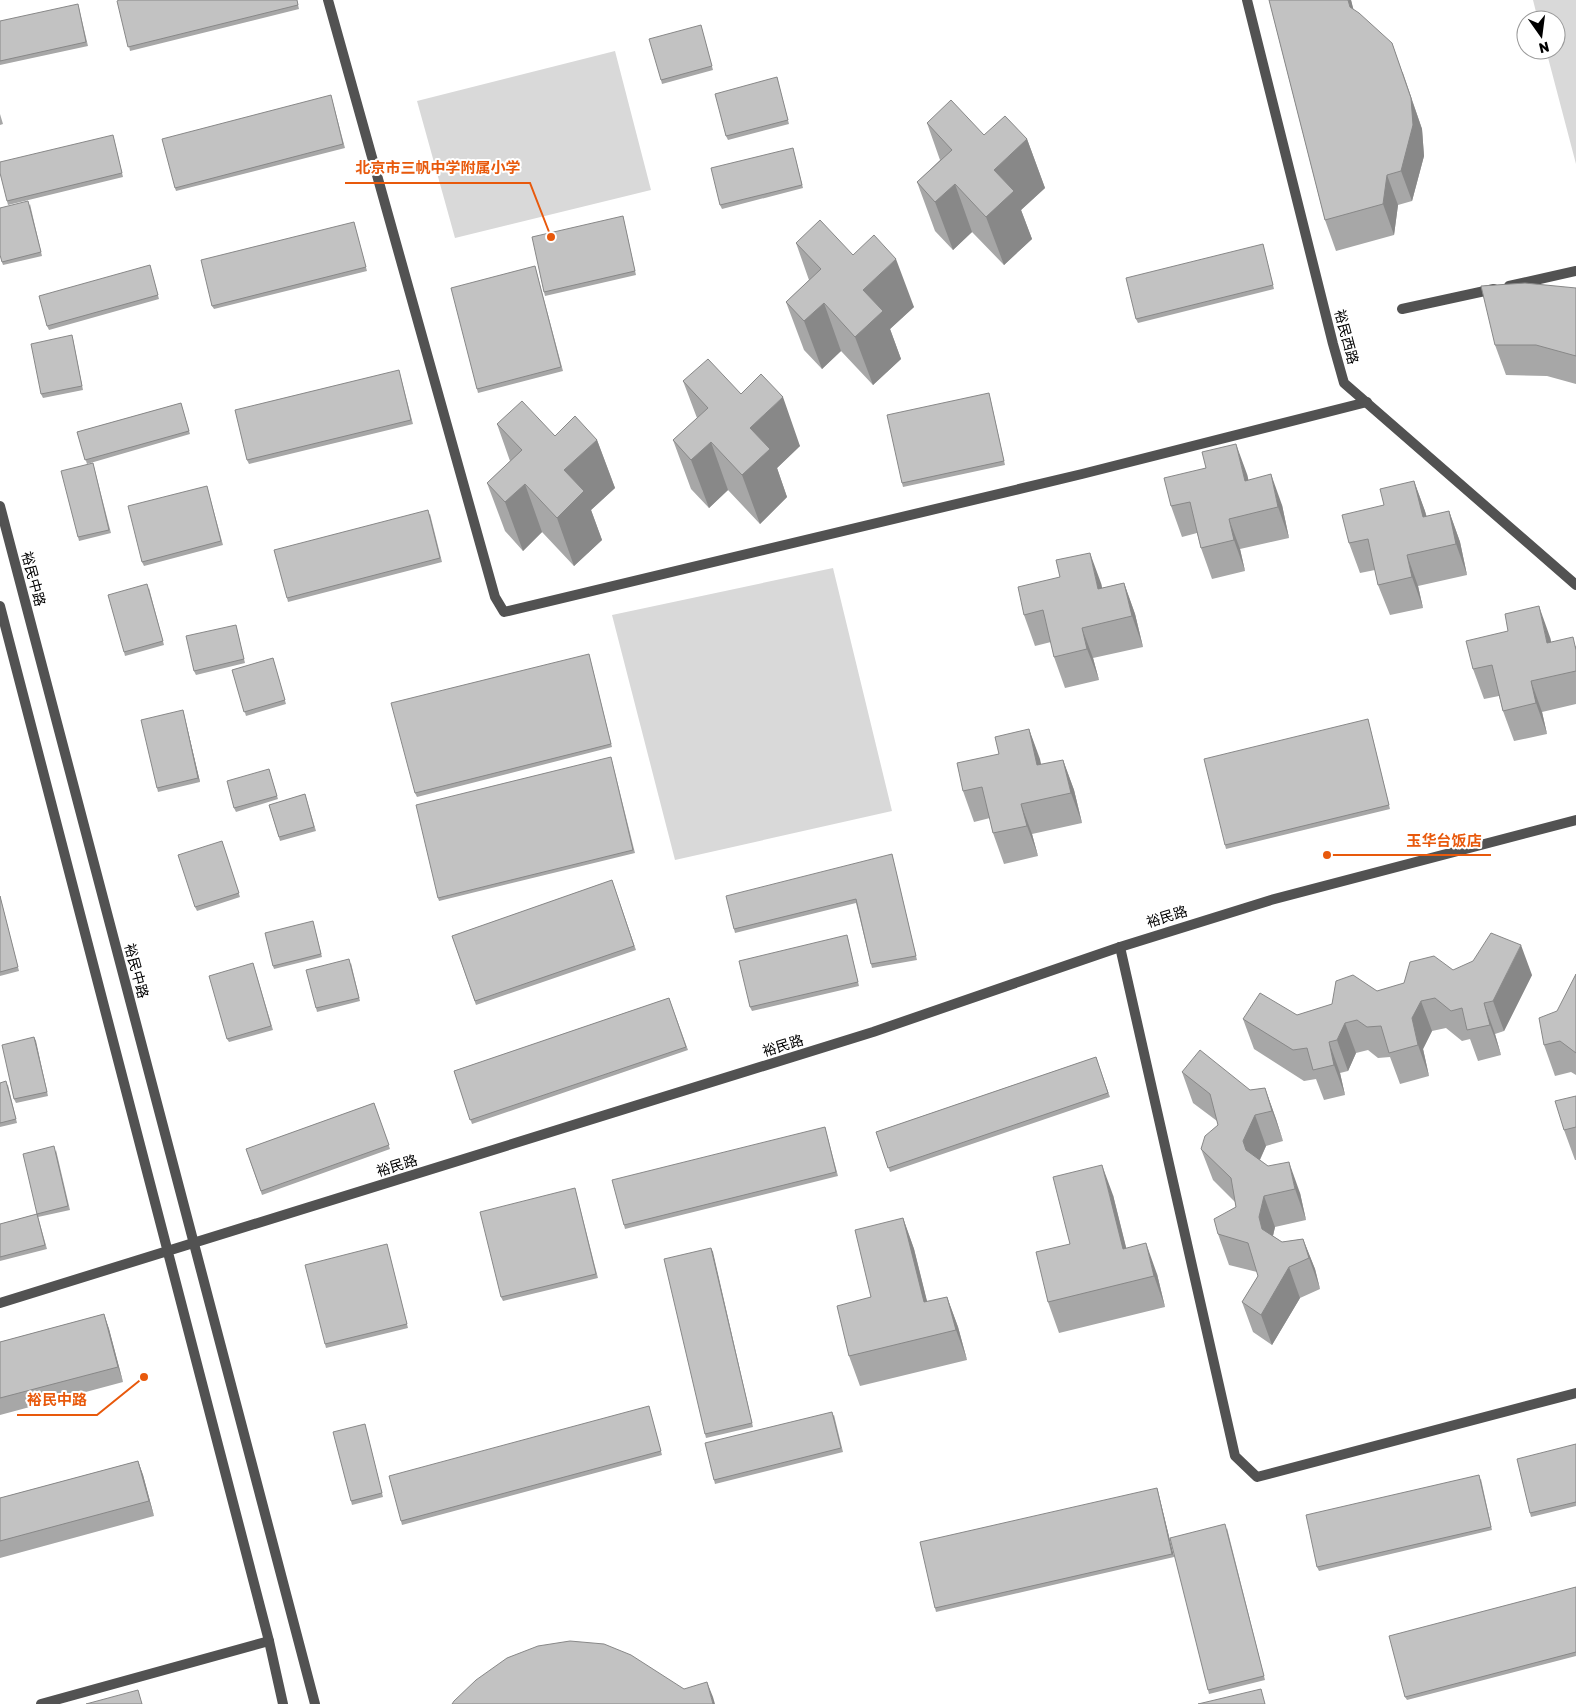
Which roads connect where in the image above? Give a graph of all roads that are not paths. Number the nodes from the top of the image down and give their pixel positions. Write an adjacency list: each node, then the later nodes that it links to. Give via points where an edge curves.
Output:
1 (328, 0): 5 (street, via 495,597 504,612)
2 (1247, 0): 5 (street, 裕民西路, via 1344,383)
3 (1576, 271): 4 (street)
4 (1402, 309)
5 (1366, 402): 7 (street, 裕民西路)
6 (0, 506): 11 (street, 裕民中路)
7 (1576, 585)
8 (0, 606): 12 (street)
9 (1576, 820): 10 (street, 裕民路, via 1271,900)
10 (1120, 947): 11 (street, 裕民路, via 873,1032); 14 (street, via 1235,1456 1258,1477)
11 (194, 1244): 12 (street, 裕民路); 18 (street, 裕民中路)
12 (168, 1252): 13 (street, 裕民路); 15 (street)
13 (0, 1303)
14 (1576, 1393)
15 (269, 1641): 16 (street); 17 (street)
16 (41, 1704)
17 (283, 1704)
18 (315, 1704)

